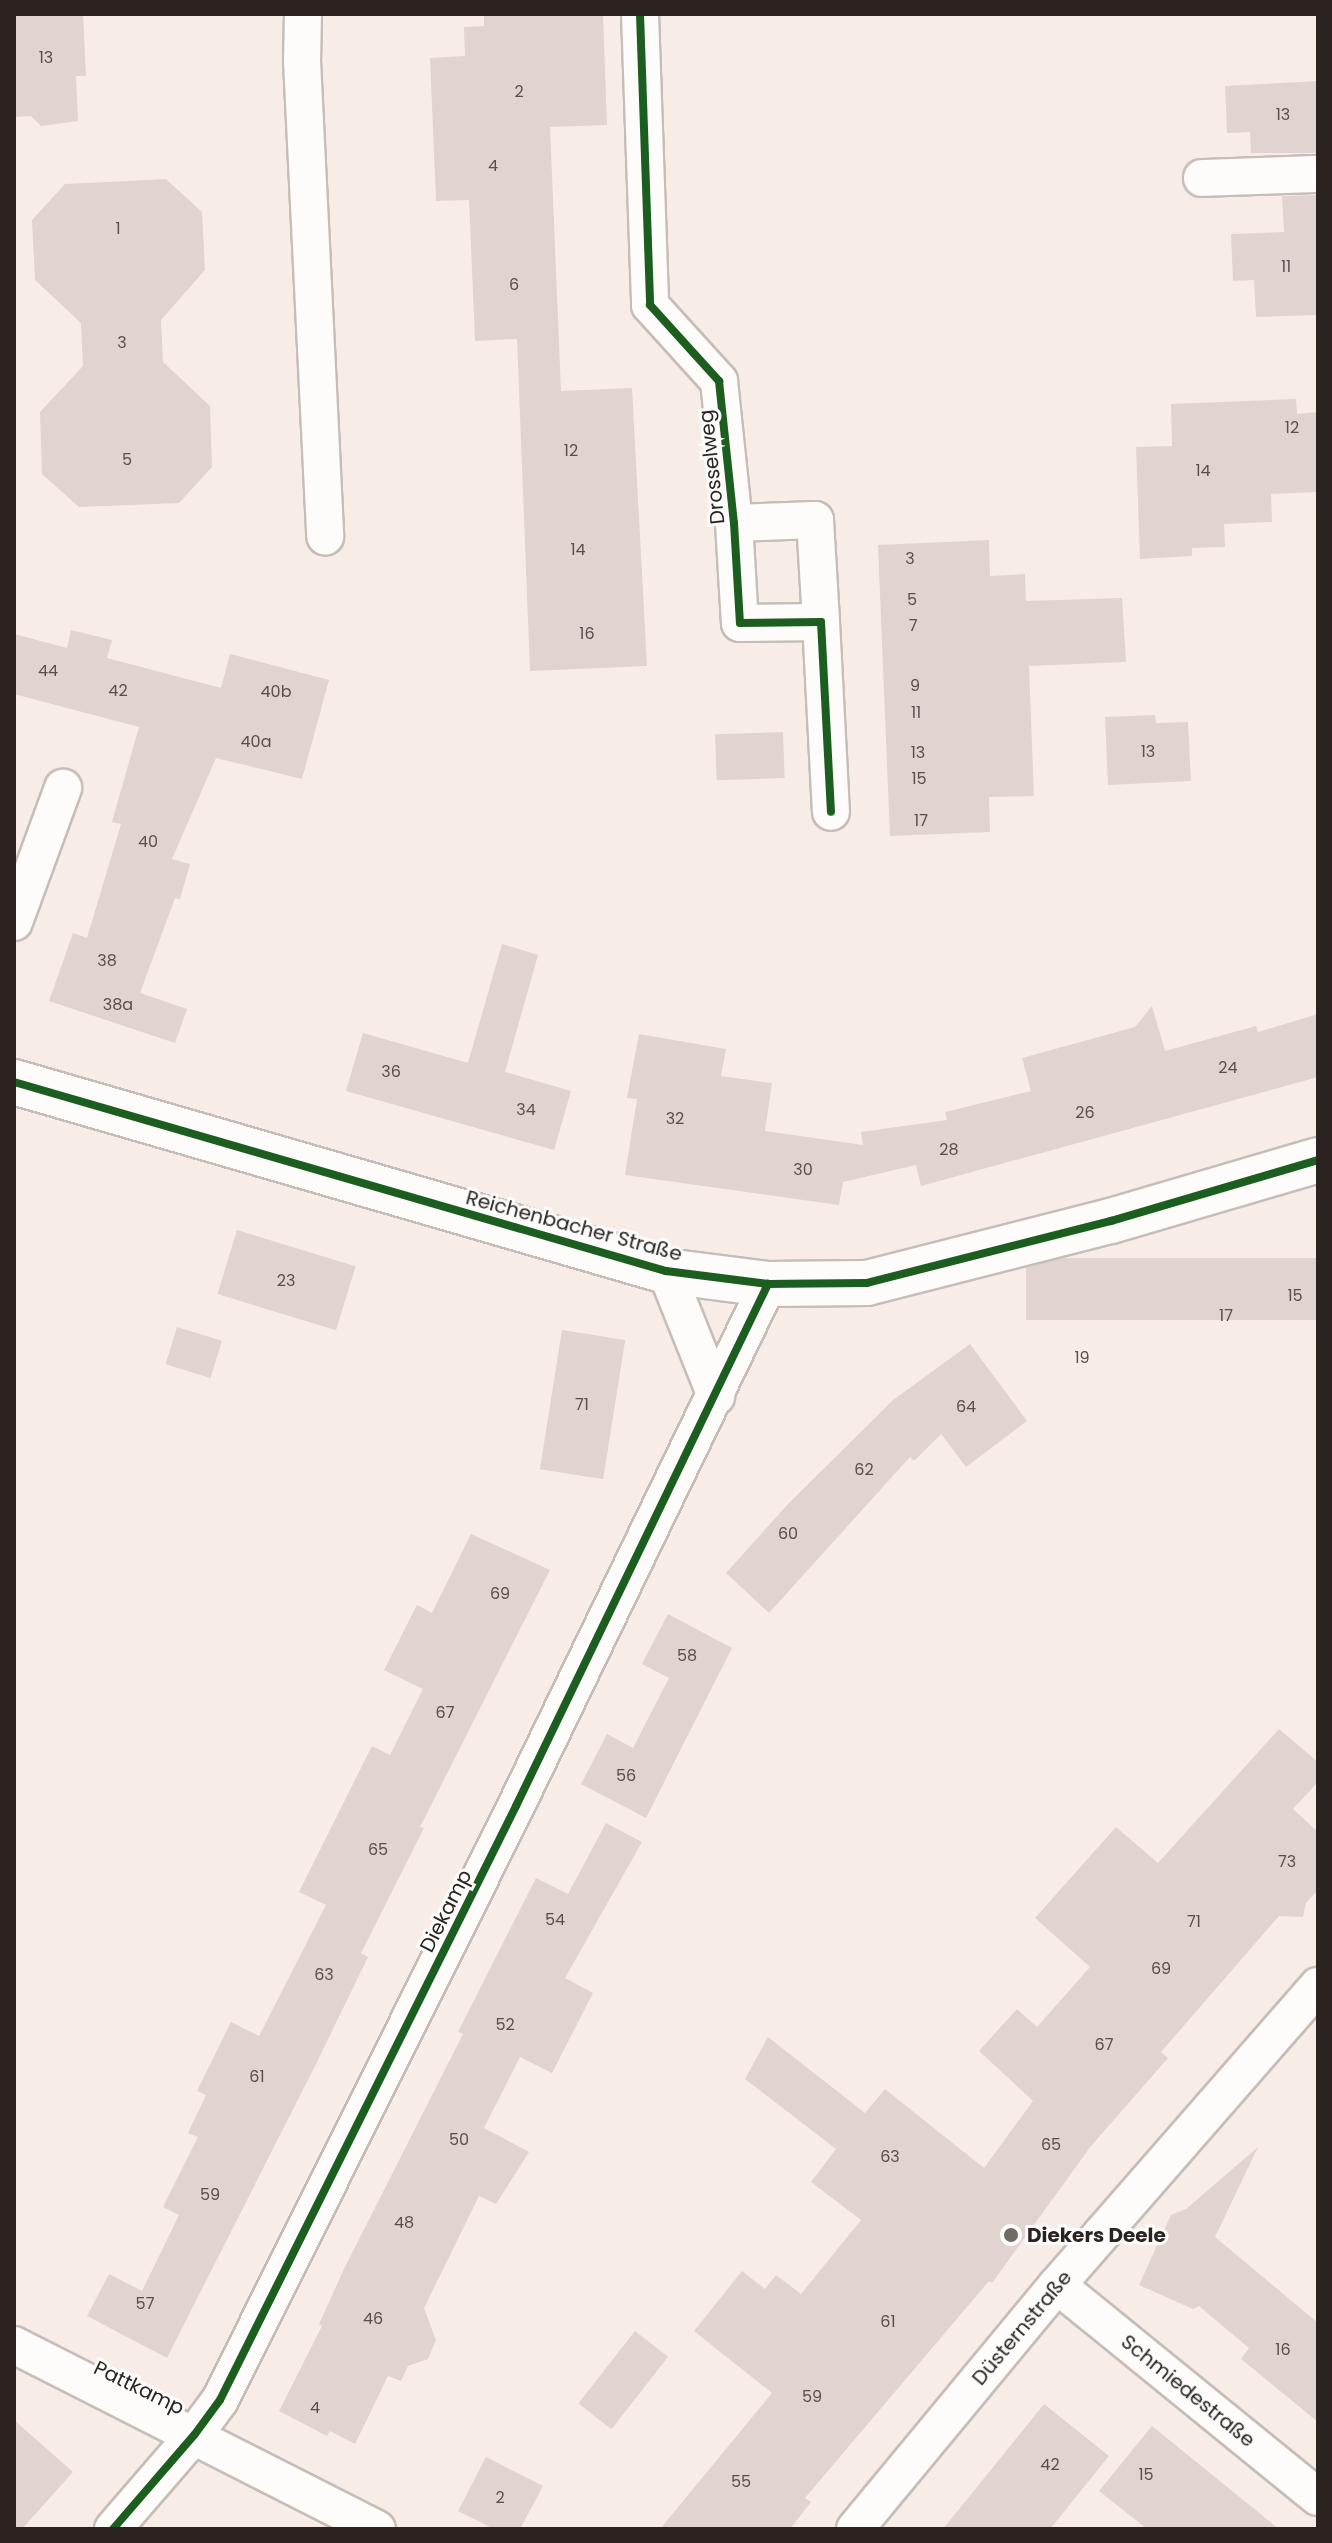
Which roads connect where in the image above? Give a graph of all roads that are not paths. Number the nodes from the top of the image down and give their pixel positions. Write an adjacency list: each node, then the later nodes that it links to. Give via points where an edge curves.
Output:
1 (303, 14): 6 (street)
2 (640, 14): 5 (street, Drosselweg, via 650,305 719,381)
3 (1318, 174): 4 (street)
4 (1202, 178)
5 (734, 523): 7 (street, Drosselweg, via 740,623); 7 (street, Drosselweg, via 815,520)
6 (325, 536)
7 (821, 622): 9 (street, Drosselweg)
8 (63, 788): 10 (street)
9 (831, 812)
10 (14, 922)
11 (14, 1082): 13 (street, Reichenbacher Straße)
12 (1318, 1160): 14 (street, Reichenbacher Straße, via 1111,1221 867,1283)
13 (666, 1271): 14 (street, Reichenbacher Straße); 15 (street)
14 (768, 1284): 15 (street, Diekamp)
15 (716, 1396): 19 (street, Diekamp, via 220,2400)
16 (1318, 1986): 17 (street, Düsternstraße)
17 (1057, 2285): 20 (street, Schmiedestraße); 23 (street, Düsternstraße)
18 (14, 2345): 19 (street, Pattkamp)
19 (195, 2434): 21 (street, Diekamp); 22 (street, Pattkamp)
20 (1318, 2497)
21 (113, 2529)
22 (377, 2529)
23 (855, 2529)

